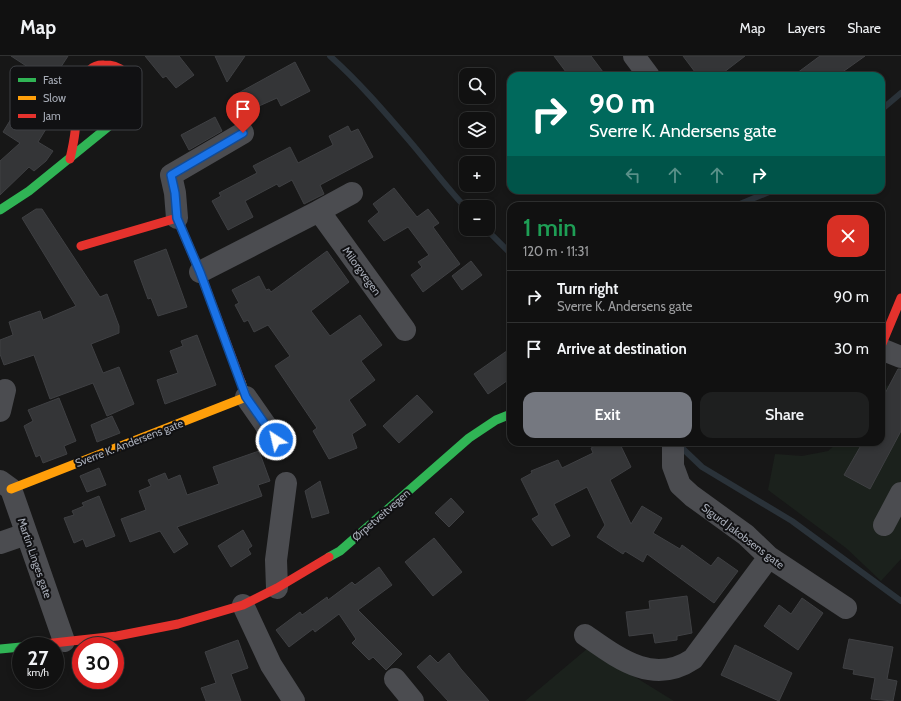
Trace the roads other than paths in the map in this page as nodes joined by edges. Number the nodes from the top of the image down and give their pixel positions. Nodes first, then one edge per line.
1 (634, 56) edge
2 (113, 61) edge
3 (96, 66) edge
4 (646, 72) edge
5 (75, 130) edge
6 (105, 130) edge
7 (243, 133) dead end
8 (70, 159) junction
9 (352, 193) dead end
10 (0, 210) edge
11 (319, 211) junction
12 (177, 218) junction
13 (81, 246) dead end
14 (200, 272) junction
15 (901, 298) edge
16 (405, 330) dead end
17 (885, 336) edge
18 (885, 351) edge
19 (901, 357) edge
20 (5, 390) dead end
21 (246, 397) junction
22 (0, 411) edge
23 (507, 416) edge
24 (276, 440) dead end
25 (674, 446) edge
26 (286, 483) dead end
27 (6, 485) edge
28 (901, 493) edge
29 (884, 525) dead end
30 (26, 534) junction
31 (0, 543) edge
32 (769, 557) junction
33 (278, 588) junction
34 (242, 605) junction
35 (846, 608) dead end
36 (585, 635) dead end
37 (63, 637) edge
38 (64, 641) edge
39 (12, 648) edge
40 (0, 650) edge
41 (395, 679) dead end
42 (294, 701) edge
43 (412, 701) edge

1 - 4 street
2 - 3 street
5 - 8 street
6 - 8 street
7 - 12 street
8 - 10 street
9 - 11 street
11 - 14 street
11 - 16 street, Milorgvegen
12 - 13 street
12 - 14 street
14 - 21 street
15 - 17 street
18 - 19 street
20 - 22 street
21 - 24 street
21 - 27 street, Sverre K. Andersens gate
23 - 33 street, Ørpetveitvegen
25 - 32 street, Sigurd Jakobsens gate
26 - 33 street
27 - 30 street, Martin Linges gate
28 - 29 street
30 - 31 street
30 - 37 street, Martin Linges gate
32 - 35 street, Sigurd Jakobsens gate
32 - 36 street
33 - 34 street, Ørpetveitvegen
34 - 38 street, Ørpetveitvegen
34 - 42 street
39 - 40 street
41 - 43 street

